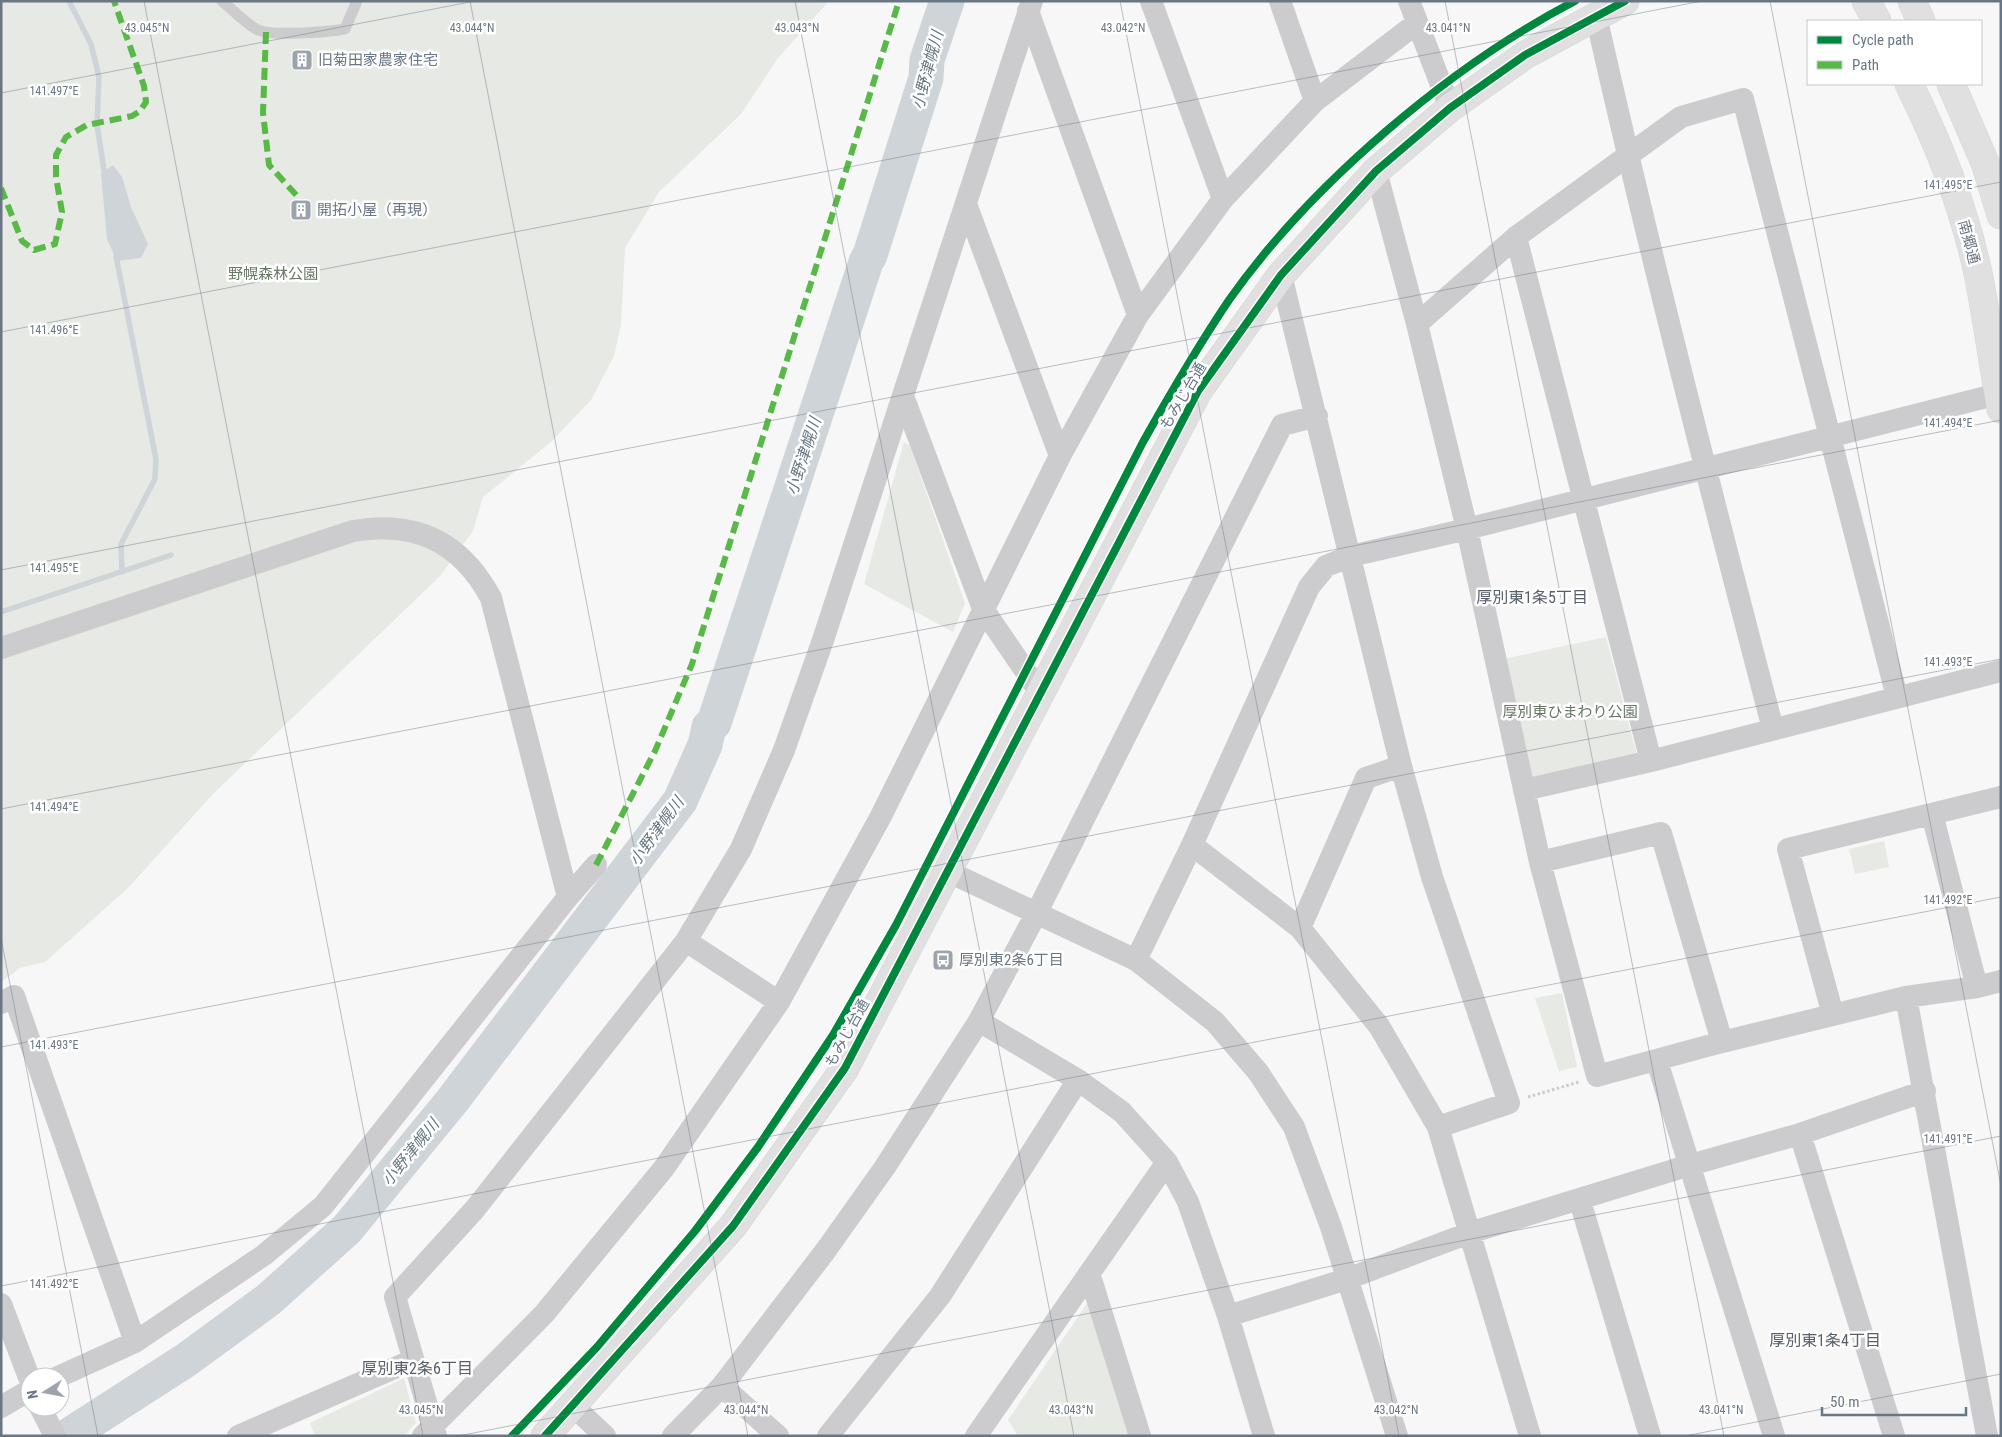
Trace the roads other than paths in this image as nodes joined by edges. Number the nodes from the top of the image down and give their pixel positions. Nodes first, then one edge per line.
1 (222, 1) edge
2 (358, 1) edge
3 (1151, 1) edge
4 (1280, 1) edge
5 (1409, 1) edge
6 (1625, 1) edge
7 (1866, 1) edge
8 (1912, 1) edge
9 (1030, 6) edge
10 (1596, 16) junction
11 (1876, 20) edge
12 (1922, 20) edge
13 (1416, 23) junction
14 (1909, 85) edge
15 (1951, 85) edge
16 (1315, 101) junction
17 (1450, 108) junction
18 (1628, 158) junction
19 (1376, 171) junction
20 (1223, 199) junction
21 (966, 204) junction
22 (2001, 216) edge
23 (1516, 237) junction
24 (1281, 275) junction
25 (1138, 315) junction
26 (1417, 324) junction
27 (903, 396) junction
28 (2000, 401) edge
29 (1317, 416) junction
30 (1830, 437) junction
31 (1060, 456) junction
32 (1704, 468) junction
33 (1585, 498) junction
34 (1467, 528) junction
35 (1351, 556) junction
36 (983, 609) junction
37 (1, 648) edge
38 (2001, 671) edge
39 (1041, 694) junction
40 (1897, 697) junction
41 (1773, 729) junction
42 (1651, 761) junction
43 (1401, 766) junction
44 (1524, 790) junction
45 (2001, 797) edge
46 (1932, 814) junction
47 (1192, 845) junction
48 (1540, 862) junction
49 (596, 866) dead end
50 (949, 872) junction
51 (568, 897) junction
52 (1037, 912) junction
53 (1300, 928) junction
54 (686, 941) junction
55 (1136, 960) junction
56 (2001, 981) edge
57 (1977, 987) junction
58 (1906, 997) junction
59 (779, 1002) junction
60 (1, 1004) edge
61 (1833, 1015) junction
62 (979, 1020) junction
63 (1722, 1042) junction
64 (1657, 1061) junction
65 (1078, 1080) junction
66 (1925, 1091) junction
67 (1438, 1128) junction
68 (1800, 1134) junction
69 (1167, 1162) junction
70 (1690, 1165) junction
71 (1580, 1201) junction
72 (1469, 1233) junction
73 (1090, 1276) junction
74 (1347, 1279) junction
75 (1, 1304) edge
76 (1228, 1316) junction
77 (135, 1342) junction
78 (413, 1360) junction
79 (25, 1367) edge
80 (70, 1372) edge
81 (722, 1386) junction
82 (20, 1396) edge
83 (572, 1405) junction
84 (1, 1407) edge
85 (45, 1417) edge
86 (431, 1432) edge
87 (55, 1436) edge
88 (238, 1436) edge
89 (545, 1436) edge
90 (605, 1436) edge
91 (673, 1436) edge
92 (778, 1436) edge
93 (828, 1436) edge
94 (976, 1436) edge
95 (1140, 1436) edge
96 (1264, 1436) edge
97 (1397, 1436) edge
98 (1530, 1436) edge
99 (1650, 1436) edge
100 (1774, 1436) edge
101 (1894, 1436) edge
102 (1987, 1436) edge

1 - 2 lane
3 - 20 street
4 - 16 street
5 - 13 street
6 - 10 street, もみじ台通
7 - 11 street
8 - 12 street
9 - 21 street
9 - 25 street
10 - 17 street, もみじ台通
10 - 18 street
13 - 16 street
13 - 17 street
14 - 28 street, 南郷通
15 - 22 street
16 - 20 street
17 - 19 street, もみじ台通
18 - 23 street
18 - 30 street
18 - 32 street
19 - 24 street, もみじ台通
19 - 26 street
20 - 25 street
21 - 27 street
21 - 31 street
23 - 26 street
23 - 33 street
24 - 29 street
24 - 39 street, もみじ台通
25 - 31 street
26 - 34 street
27 - 36 street
27 - 54 street
28 - 30 street
29 - 35 street
29 - 52 street
30 - 32 street
30 - 40 street
31 - 36 street
32 - 33 street
32 - 41 street
33 - 34 street
33 - 42 street
34 - 35 street
34 - 44 street
35 - 43 street
35 - 47 street
36 - 39 street
36 - 59 street
37 - 51 street
38 - 40 street
39 - 50 street, もみじ台通
40 - 41 street
41 - 42 street
42 - 44 street
43 - 53 street
43 - 67 street
44 - 48 street
45 - 46 street
46 - 57 street
46 - 61 street
47 - 53 street
47 - 55 street
48 - 63 street
48 - 64 street
49 - 51 street
50 - 52 street
50 - 83 street, もみじ台通
51 - 77 street
52 - 55 street
52 - 62 street
53 - 67 street
54 - 59 street
54 - 78 street
55 - 74 street
56 - 57 street
57 - 58 street
58 - 61 street
58 - 66 street
59 - 86 street
60 - 77 street
61 - 63 street
62 - 65 street
62 - 81 street
63 - 64 street
64 - 70 street
65 - 69 street
65 - 93 street
66 - 68 street
66 - 102 street
67 - 72 street
68 - 70 street
68 - 101 street
69 - 73 street
69 - 76 street
70 - 71 street
70 - 100 street
71 - 72 street
71 - 99 street
72 - 74 street
72 - 98 street
73 - 94 street
73 - 95 street
74 - 76 street
74 - 97 street
75 - 79 street
76 - 96 street
77 - 80 street
78 - 86 street
78 - 88 street
81 - 91 street
81 - 92 street
82 - 84 street
83 - 89 street, もみじ台通
83 - 90 street
85 - 87 street

